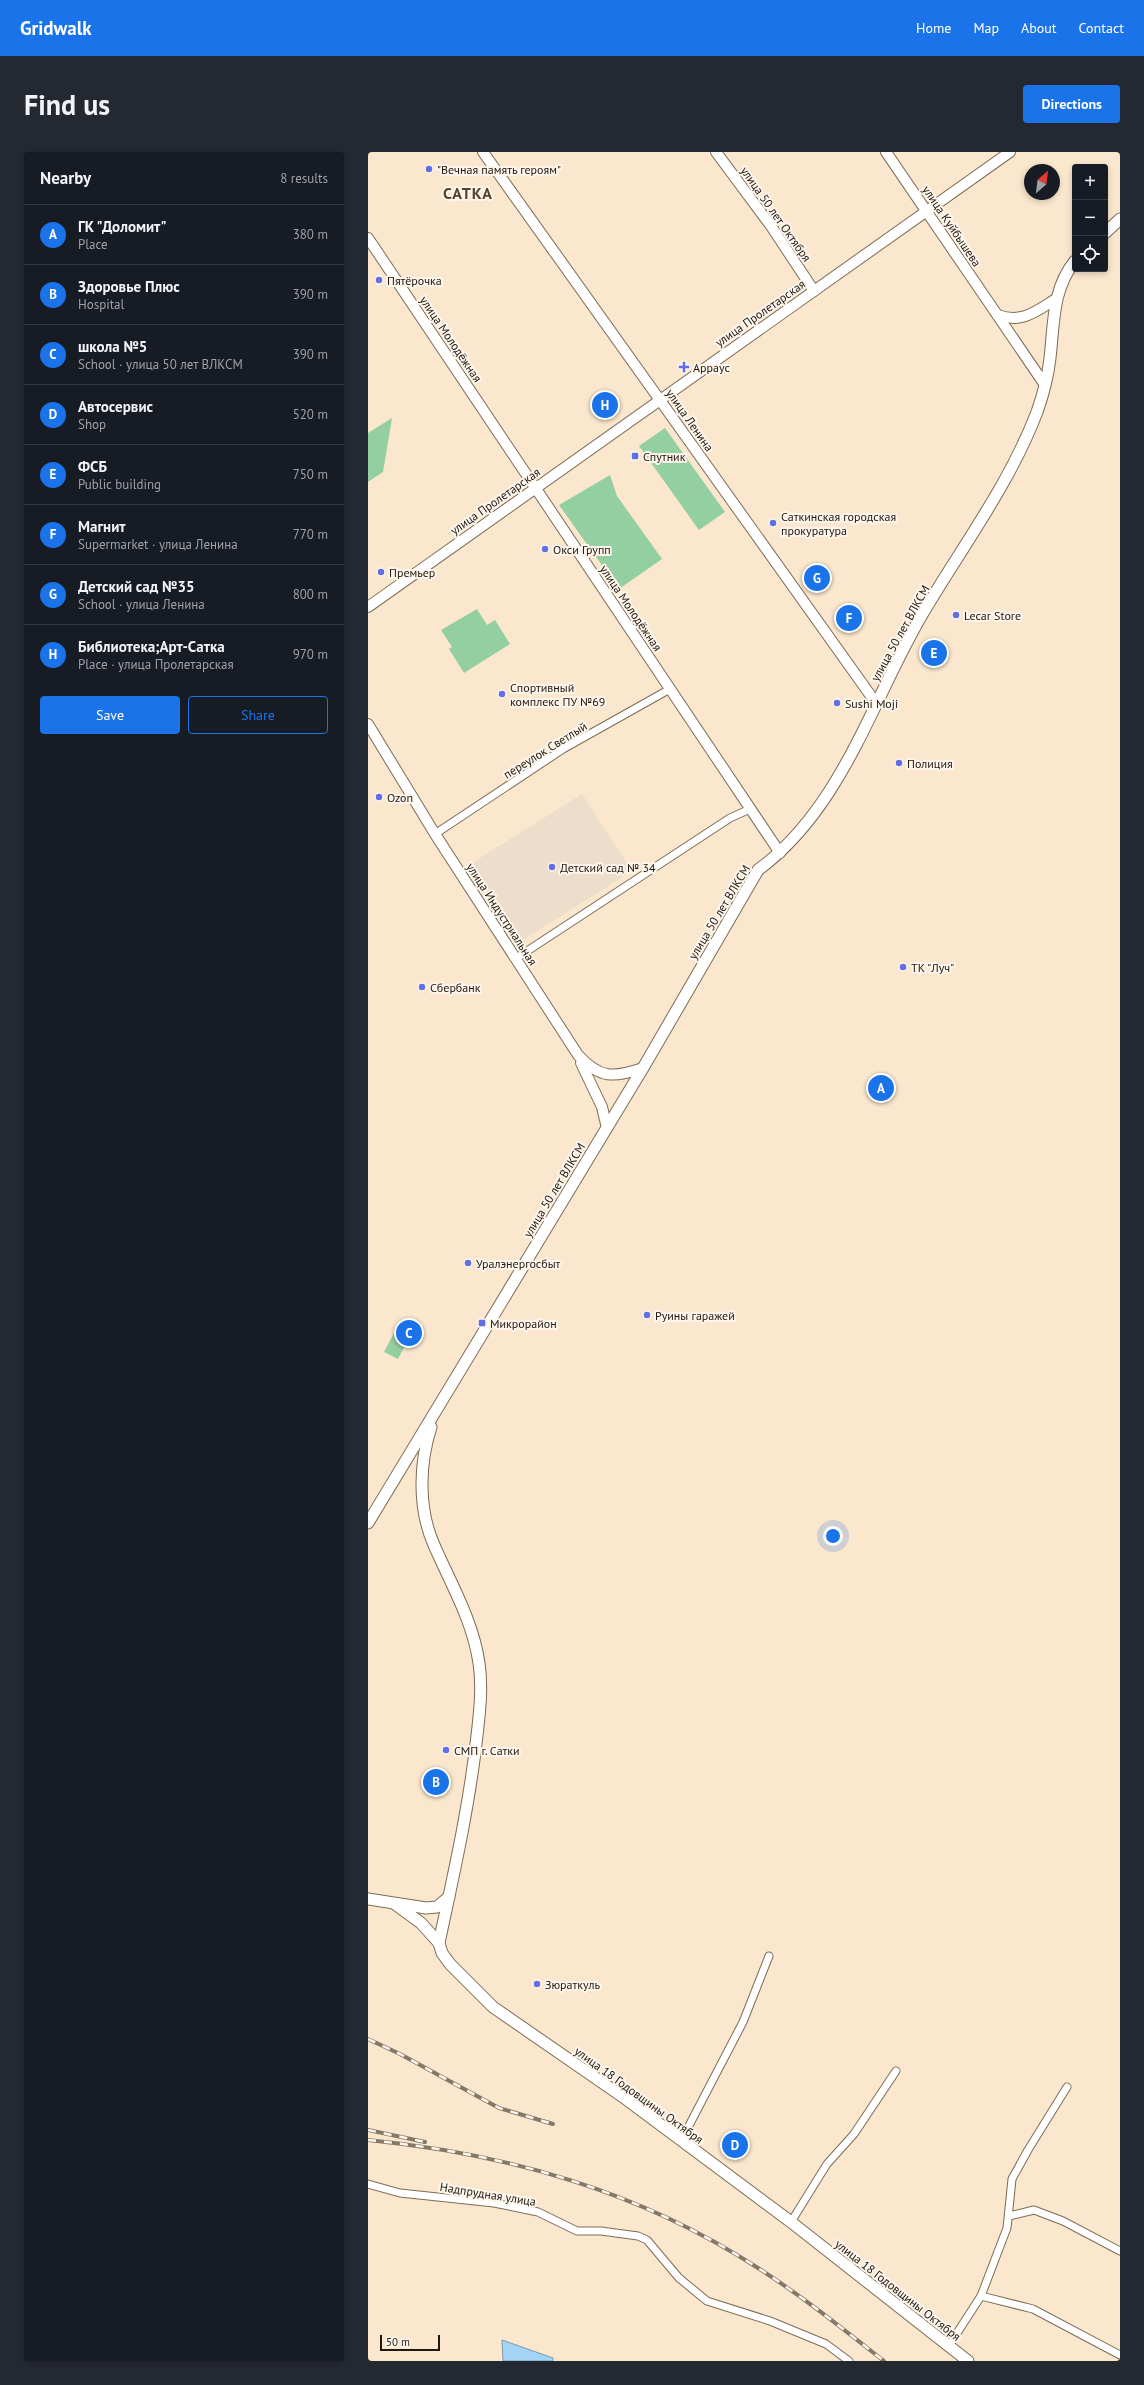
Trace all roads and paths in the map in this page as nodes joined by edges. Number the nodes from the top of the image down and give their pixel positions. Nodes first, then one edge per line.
1 (482, 152) edge
2 (716, 152) edge
3 (886, 152) edge
4 (1010, 152) edge
5 (926, 211) junction
6 (1120, 219) edge
7 (1108, 230) edge
8 (368, 238) edge
9 (1072, 265) edge
10 (814, 291) junction
11 (1056, 299) junction
12 (998, 316) junction
13 (1045, 385) junction
14 (660, 400) junction
15 (535, 488) junction
16 (368, 607) edge
17 (670, 689) junction
18 (876, 703) junction
19 (368, 724) edge
20 (750, 809) junction
21 (435, 834) junction
22 (780, 853) junction
23 (515, 959) junction
24 (578, 1055) junction
25 (643, 1068) junction
26 (607, 1128) junction
27 (435, 1415) junction
28 (368, 1523) edge
29 (449, 1897) junction
30 (368, 1899) edge
31 (395, 1904) junction
32 (439, 1943) junction
33 (769, 1956) dead end
34 (896, 2071) dead end
35 (1067, 2087) dead end
36 (682, 2141) junction
37 (368, 2184) edge
38 (1009, 2216) junction
39 (791, 2222) junction
40 (1120, 2251) edge
41 (981, 2296) junction
42 (948, 2347) junction
43 (1120, 2355) edge
44 (848, 2361) edge
45 (968, 2361) edge

1 - 14 main road, улица Ленина
2 - 10 main road, улица 50 лет Октября
3 - 5 main road, улица Куйбышева
4 - 5 main road, улица Пролетарская
5 - 10 main road, улица Пролетарская
5 - 12 main road, улица Куйбышева
6 - 7 main road
8 - 15 main road, улица Молодёжная
9 - 11 main road, улица 50 лет ВЛКСМ
10 - 14 main road, улица Пролетарская
11 - 12 main road
11 - 13 main road, улица 50 лет ВЛКСМ
12 - 13 main road, улица Куйбышева
13 - 18 main road, улица 50 лет ВЛКСМ
14 - 15 main road, улица Пролетарская
14 - 18 main road, улица Ленина
15 - 16 main road, улица Пролетарская
15 - 17 main road, улица Молодёжная
17 - 20 main road, улица Молодёжная
17 - 21 street, переулок Светлый
18 - 22 main road, улица 50 лет ВЛКСМ
19 - 21 main road, улица Индустриальная
20 - 22 main road, улица Молодёжная
20 - 23 street
21 - 23 main road, улица Индустриальная
22 - 25 main road, улица 50 лет ВЛКСМ
23 - 24 main road, улица Индустриальная
24 - 25 main road, улица Индустриальная
24 - 26 main road
25 - 26 main road, улица 50 лет ВЛКСМ
26 - 27 main road, улица 50 лет ВЛКСМ
27 - 28 main road, улица 50 лет ВЛКСМ
27 - 29 main road
29 - 31 main road
29 - 32 main road
30 - 31 main road
31 - 32 main road, улица 18 Годовщины Октября
32 - 36 main road, улица 18 Годовщины Октября
33 - 36 street
34 - 39 street
35 - 38 street
36 - 39 main road, улица 18 Годовщины Октября
37 - 44 street, Надпрудная улица
38 - 40 street
38 - 41 street
39 - 42 main road, улица 18 Годовщины Октября
41 - 42 street
41 - 43 street
42 - 45 main road, улица 18 Годовщины Октября

